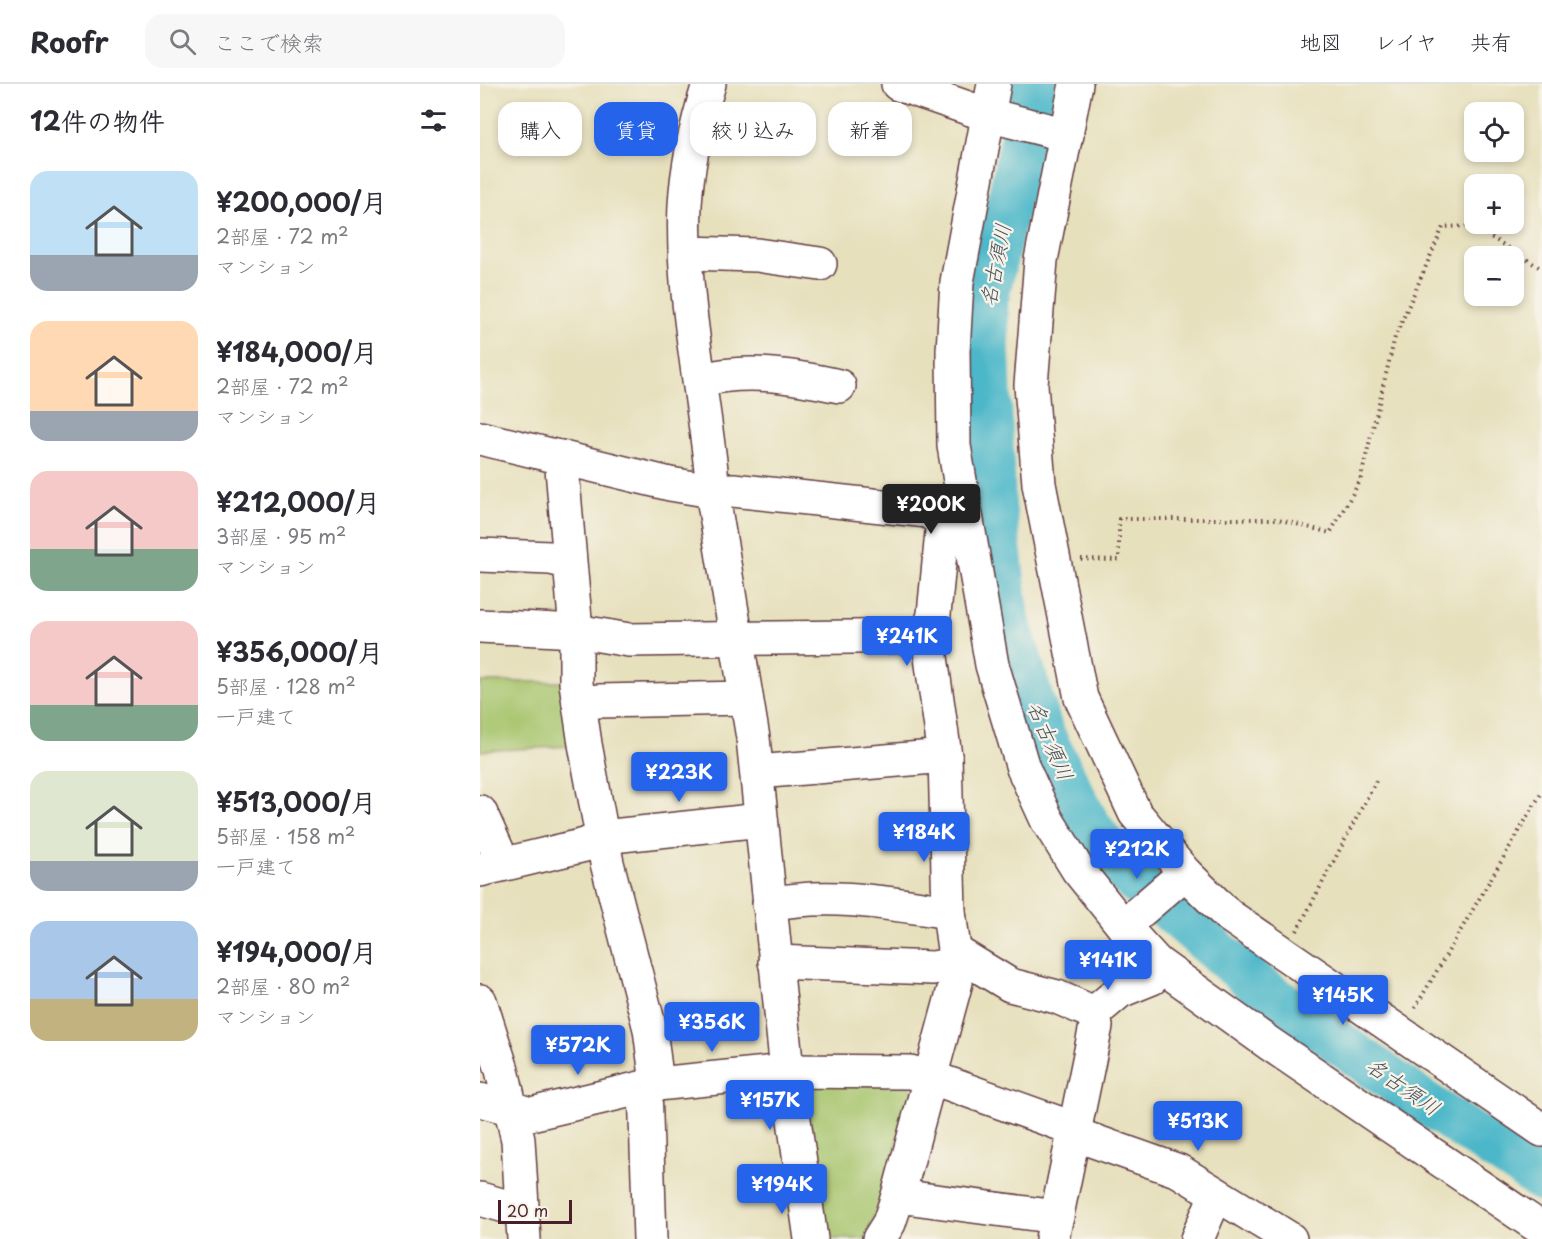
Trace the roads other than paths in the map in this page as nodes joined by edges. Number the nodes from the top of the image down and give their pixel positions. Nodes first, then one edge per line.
1 (709, 84) edge
2 (898, 84) edge
3 (1076, 84) edge
4 (991, 100) edge
5 (1067, 135) junction
6 (686, 253) junction
7 (820, 264) dead end
8 (701, 380) junction
9 (839, 386) dead end
10 (480, 438) edge
11 (561, 457) junction
12 (712, 491) junction
13 (966, 523) junction
14 (480, 555) edge
15 (568, 562) junction
16 (938, 577) junction
17 (480, 626) edge
18 (576, 631) junction
19 (928, 636) junction
20 (736, 638) junction
21 (746, 698) junction
22 (579, 704) junction
23 (945, 756) junction
24 (757, 771) junction
25 (480, 812) edge
26 (761, 820) junction
27 (603, 837) junction
28 (492, 867) edge
29 (1185, 873) junction
30 (769, 904) junction
31 (949, 912) junction
32 (1123, 926) junction
33 (955, 958) junction
34 (775, 962) junction
35 (1157, 963) junction
36 (480, 1001) edge
37 (1094, 1013) junction
38 (787, 1071) junction
39 (930, 1077) junction
40 (651, 1085) junction
41 (495, 1104) edge
42 (1542, 1130) edge
43 (1075, 1132) junction
44 (1216, 1194) junction
45 (898, 1196) junction
46 (480, 1199) edge
47 (523, 1225) edge
48 (1055, 1228) edge
49 (1542, 1230) edge
50 (650, 1239) edge
51 (811, 1239) edge
52 (879, 1239) edge
53 (1197, 1239) edge
54 (1290, 1239) edge

1 - 6 street
2 - 4 street
3 - 5 street
4 - 5 street
4 - 13 street
5 - 29 street
6 - 7 street
6 - 8 street
8 - 9 street
8 - 12 street
10 - 11 street
11 - 12 street
11 - 15 street
12 - 16 street
12 - 20 street
13 - 16 street
13 - 32 street
14 - 15 street
15 - 18 street
16 - 19 street
17 - 18 street
18 - 20 street
18 - 22 street
19 - 20 street
19 - 23 street
20 - 21 street
21 - 22 street
21 - 24 street
22 - 27 street
23 - 24 street
23 - 31 street
24 - 26 street
25 - 28 street
26 - 27 street
26 - 30 street
27 - 28 street
27 - 40 street
29 - 32 street
29 - 42 street
30 - 31 street
30 - 34 street
31 - 33 street
32 - 35 street
33 - 34 street
33 - 37 street
33 - 39 street
34 - 38 street
35 - 37 street
35 - 49 street
36 - 41 street
37 - 43 street
38 - 39 street
38 - 40 street
38 - 51 street
39 - 43 street
39 - 45 street
40 - 41 street
40 - 50 street
41 - 47 street
43 - 44 street
43 - 48 street
44 - 53 street
44 - 54 street
45 - 48 street
45 - 52 street
46 - 47 street

